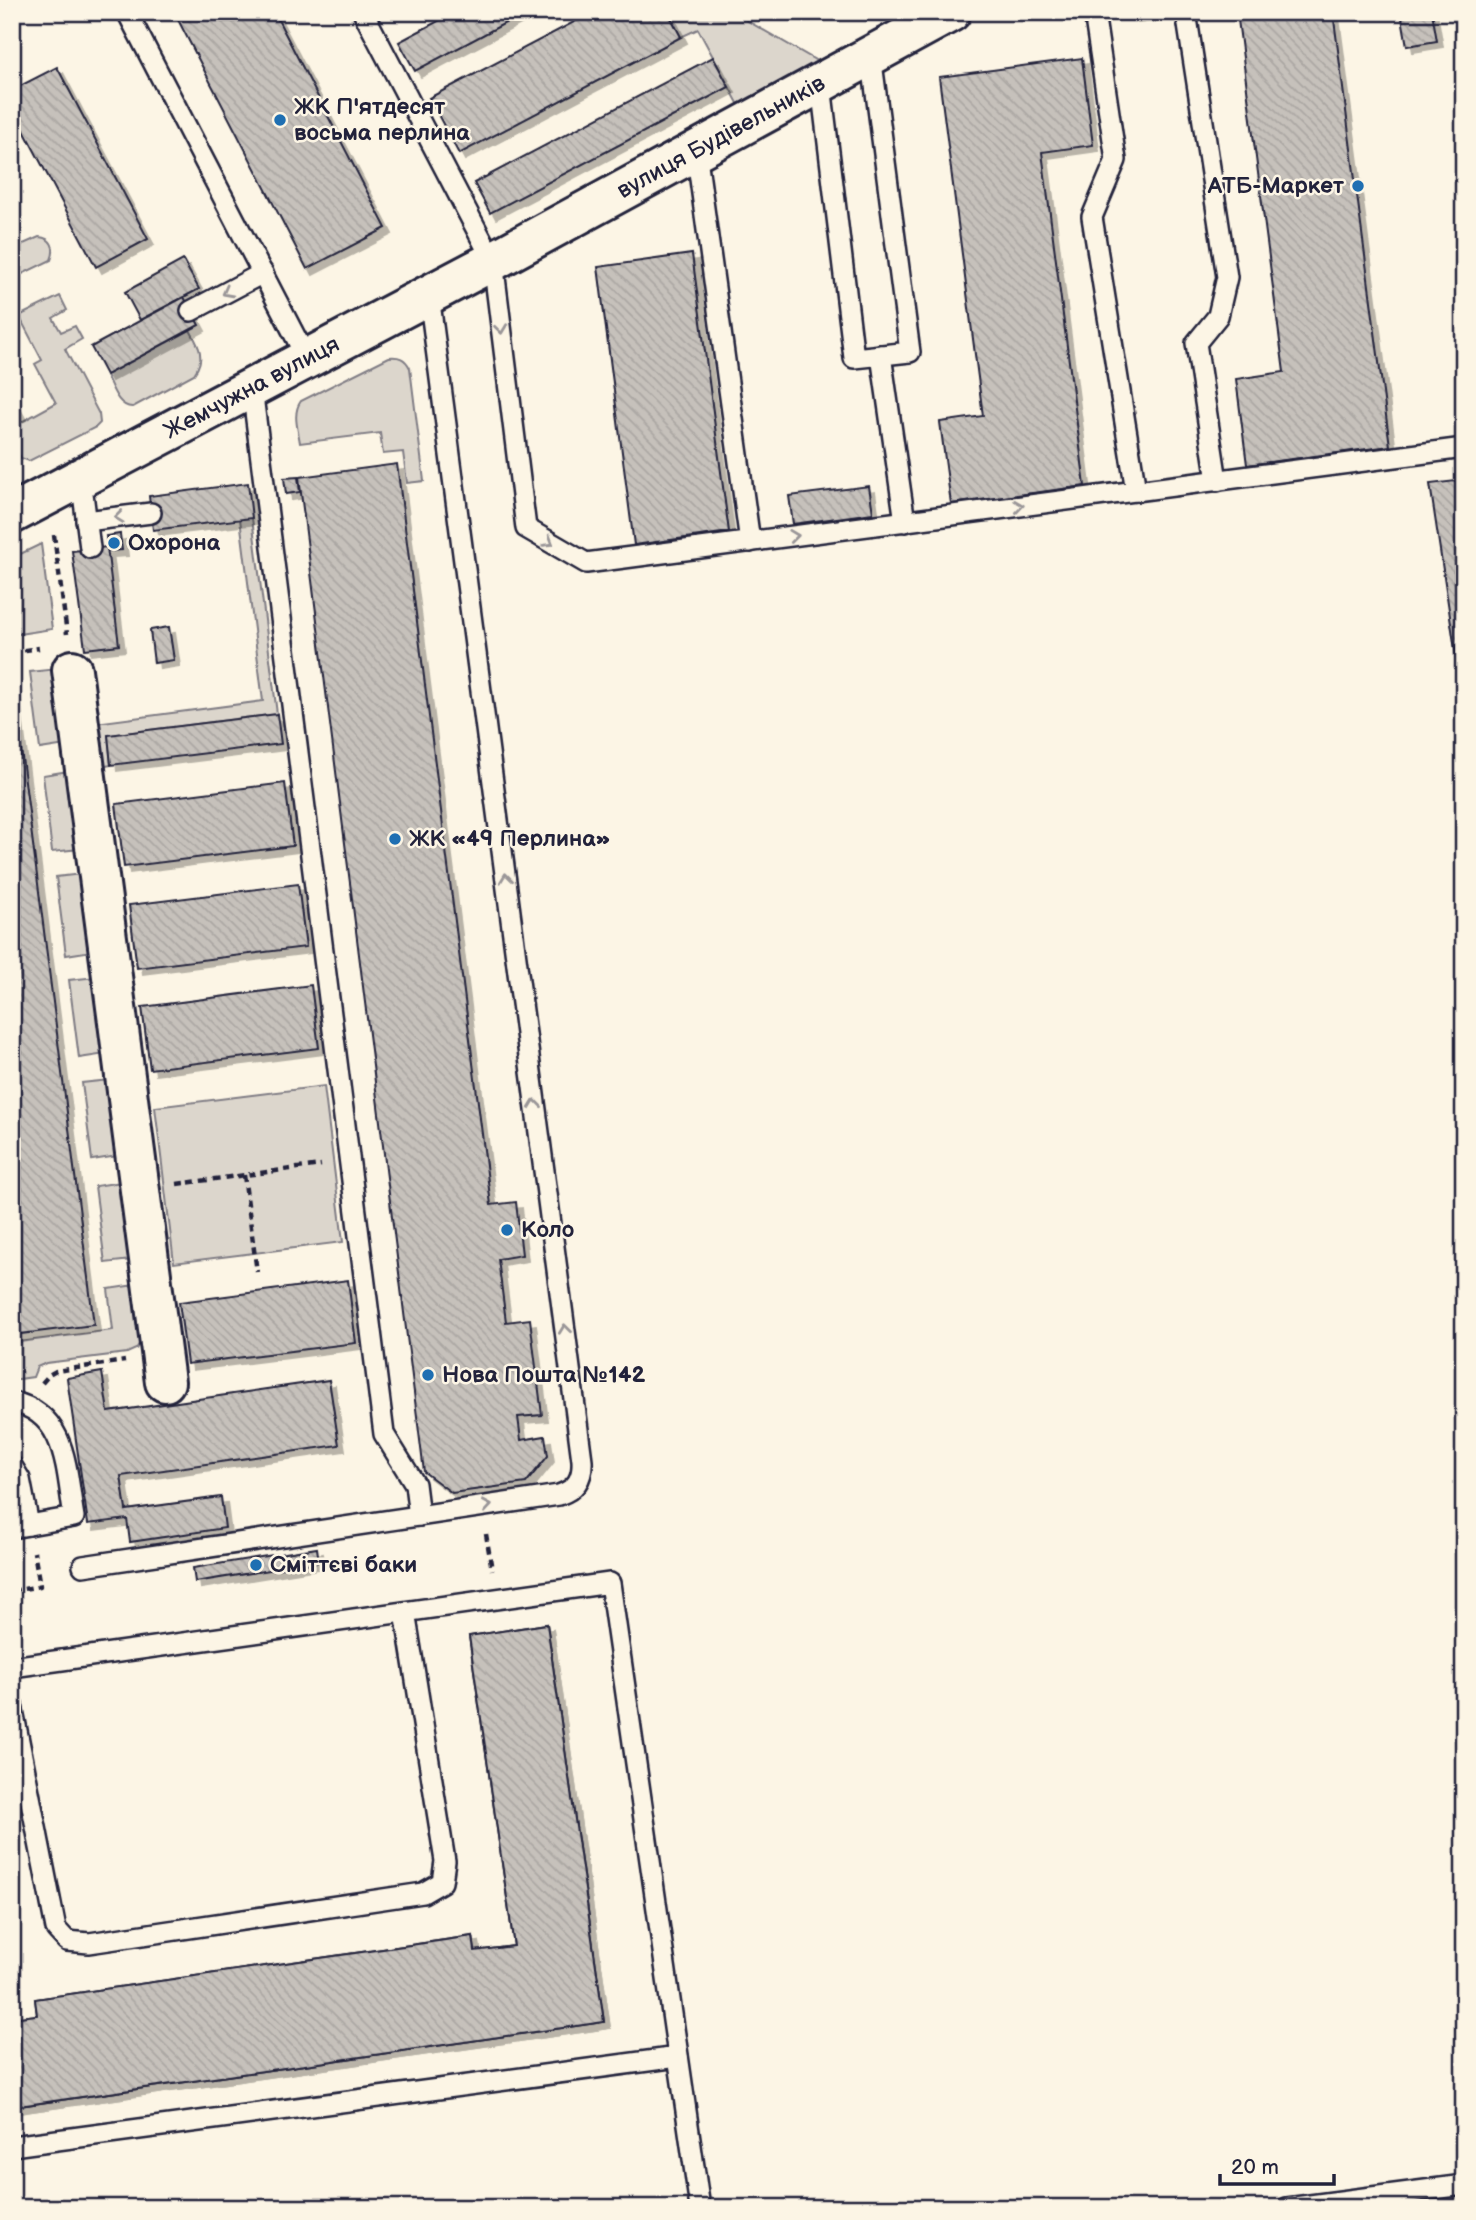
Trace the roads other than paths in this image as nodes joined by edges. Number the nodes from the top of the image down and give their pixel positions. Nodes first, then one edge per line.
1 (127, 12) edge
2 (363, 12) edge
3 (951, 12) edge
4 (1094, 12) edge
5 (1186, 12) edge
6 (872, 55) junction
7 (821, 85) junction
8 (696, 150) junction
9 (493, 261) junction
10 (263, 273) junction
11 (429, 295) junction
12 (191, 311) dead end
13 (881, 355) junction
14 (307, 359) junction
15 (252, 388) junction
16 (1464, 448) edge
17 (1217, 481) junction
18 (65, 486) junction
19 (1136, 491) junction
20 (151, 513) dead end
21 (12, 514) edge
22 (86, 521) junction
23 (905, 522) junction
24 (750, 542) junction
25 (90, 548) dead end
26 (72, 670) road end
27 (163, 1369) road end
28 (12, 1402) edge
29 (12, 1466) edge
30 (419, 1516) junction
31 (20, 1527) edge
32 (83, 1566) dead end
33 (405, 1612) junction
34 (12, 1667) edge
35 (12, 1706) edge
36 (678, 2057) junction
37 (12, 2146) edge
38 (1464, 2185) edge
39 (700, 2208) edge
40 (1287, 2208) edge

1 - 10 lane
2 - 9 lane
3 - 6 street, вулиця Будівельників
4 - 19 lane
5 - 17 lane
6 - 7 street, вулиця Будівельників
6 - 13 lane
7 - 8 street, вулиця Будівельників
7 - 13 lane
8 - 9 street, вулиця Будівельників
8 - 24 lane
9 - 11 street, Жемчужна вулиця
9 -> 24 lane
10 -> 12 lane
10 - 14 lane
11 - 14 street, Жемчужна вулиця
30 -> 11 lane
13 - 23 lane
14 - 15 street, Жемчужна вулиця
15 - 18 street, Жемчужна вулиця
15 - 30 lane
16 - 17 lane
17 - 19 lane
18 - 21 street, Жемчужна вулиця
18 - 22 lane
23 -> 19 lane
20 -> 22 lane
22 - 25 lane
24 -> 23 lane
26 - 27 street
28 - 31 lane
29 - 31 lane
30 - 32 lane
33 - 34 lane
33 - 35 lane
33 - 36 lane
36 - 37 lane
36 - 39 lane
38 - 40 lane

